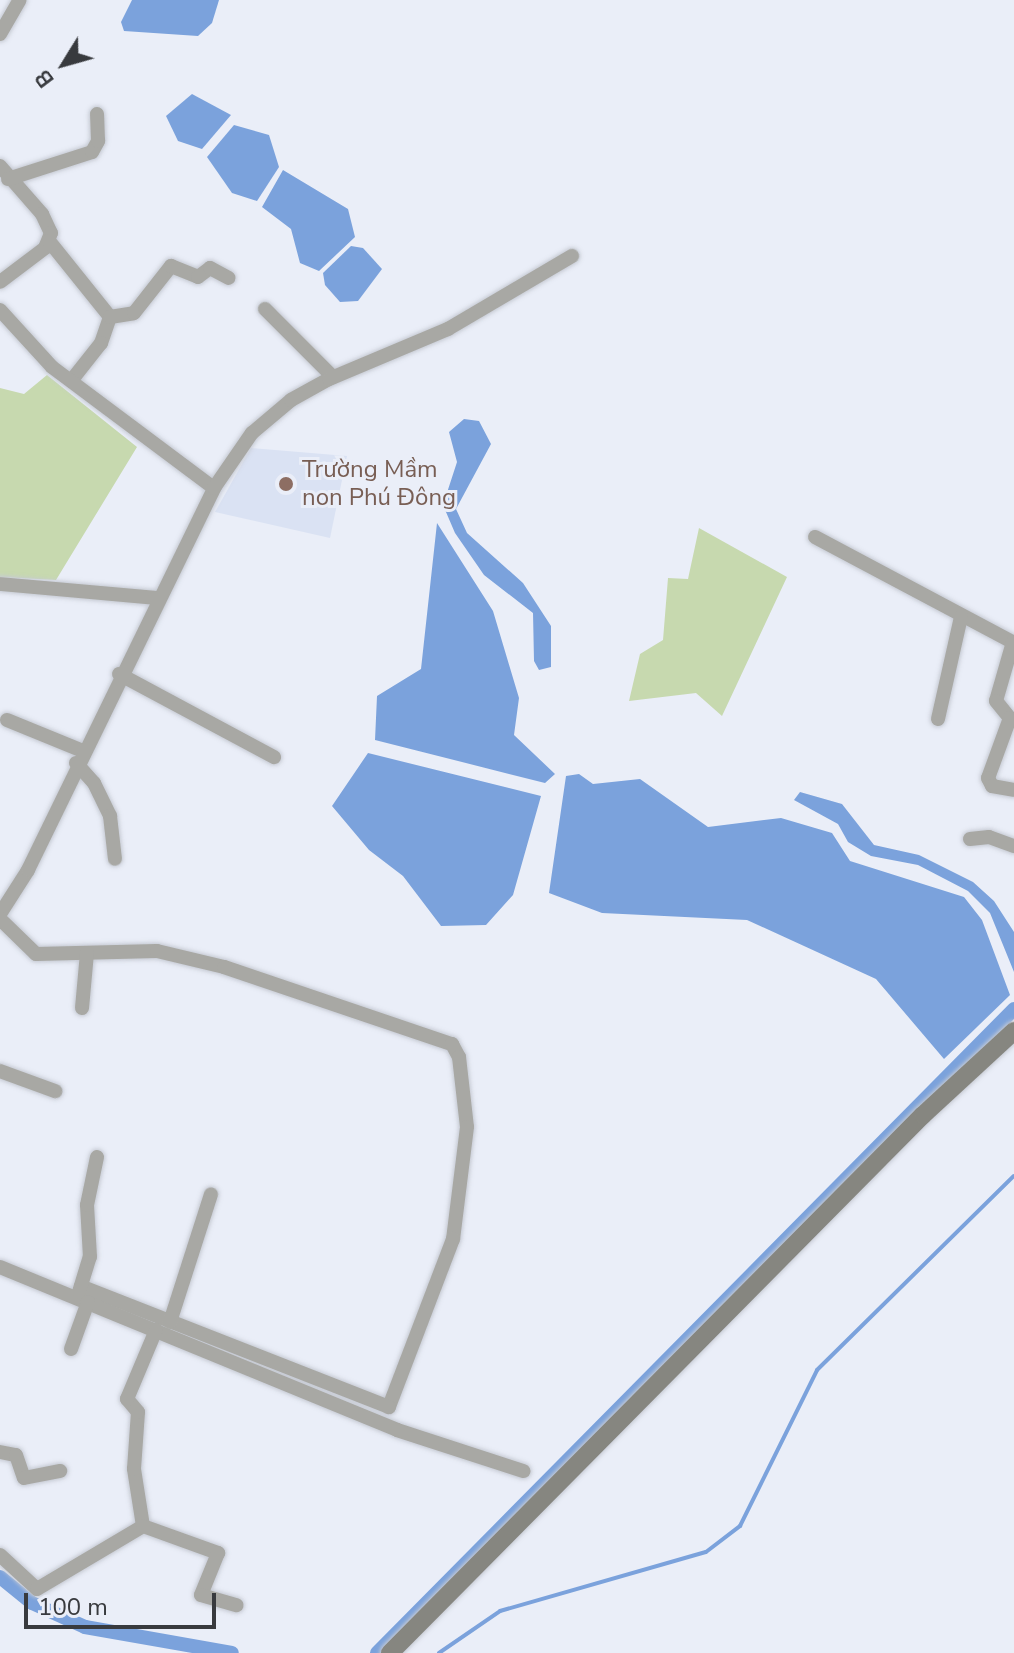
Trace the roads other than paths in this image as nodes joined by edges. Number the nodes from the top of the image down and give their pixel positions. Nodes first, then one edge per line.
1 (20, 0) edge
2 (0, 34) edge
3 (97, 114) dead end
4 (4, 172) edge
5 (49, 241) junction
6 (572, 256) dead end
7 (229, 278) dead end
8 (0, 282) edge
9 (265, 309) dead end
10 (0, 310) edge
11 (110, 317) junction
12 (333, 377) junction
13 (71, 381) junction
14 (214, 488) junction
15 (815, 537) dead end
16 (0, 585) edge
17 (158, 598) junction
18 (961, 617) junction
19 (1013, 643) edge
20 (119, 674) junction
21 (938, 719) dead end
22 (7, 720) dead end
23 (80, 757) junction
24 (274, 757) dead end
25 (1014, 790) edge
26 (970, 839) dead end
27 (1014, 846) edge
28 (115, 859) dead end
29 (0, 916) edge
30 (87, 953) junction
31 (82, 1008) dead end
32 (1014, 1031) edge
33 (0, 1071) edge
34 (55, 1091) dead end
35 (97, 1157) dead end
36 (211, 1194) dead end
37 (0, 1267) edge
38 (82, 1293) junction
39 (170, 1322) junction
40 (156, 1330) junction
41 (71, 1349) dead end
42 (0, 1452) edge
43 (60, 1471) dead end
44 (523, 1471) dead end
45 (143, 1526) junction
46 (0, 1555) edge
47 (237, 1605) dead end
48 (390, 1653) edge

1 - 2 street
3 - 4 street
4 - 5 street
5 - 8 street
5 - 11 street
6 - 12 street
7 - 11 street
9 - 12 street
10 - 13 street
11 - 13 street
12 - 14 street
13 - 14 street
14 - 17 street
15 - 18 street
16 - 17 street
17 - 20 street
18 - 19 street
18 - 21 street
19 - 25 street
20 - 23 street
20 - 24 street
22 - 23 street
23 - 28 street
23 - 29 street
26 - 27 street
29 - 30 street
30 - 31 street
30 - 39 street
32 - 48 main road
33 - 34 street
35 - 38 street
36 - 39 street
37 - 38 street
38 - 39 street
38 - 40 street
38 - 41 street
40 - 44 street
40 - 45 street
42 - 43 street
45 - 46 street
45 - 47 street

